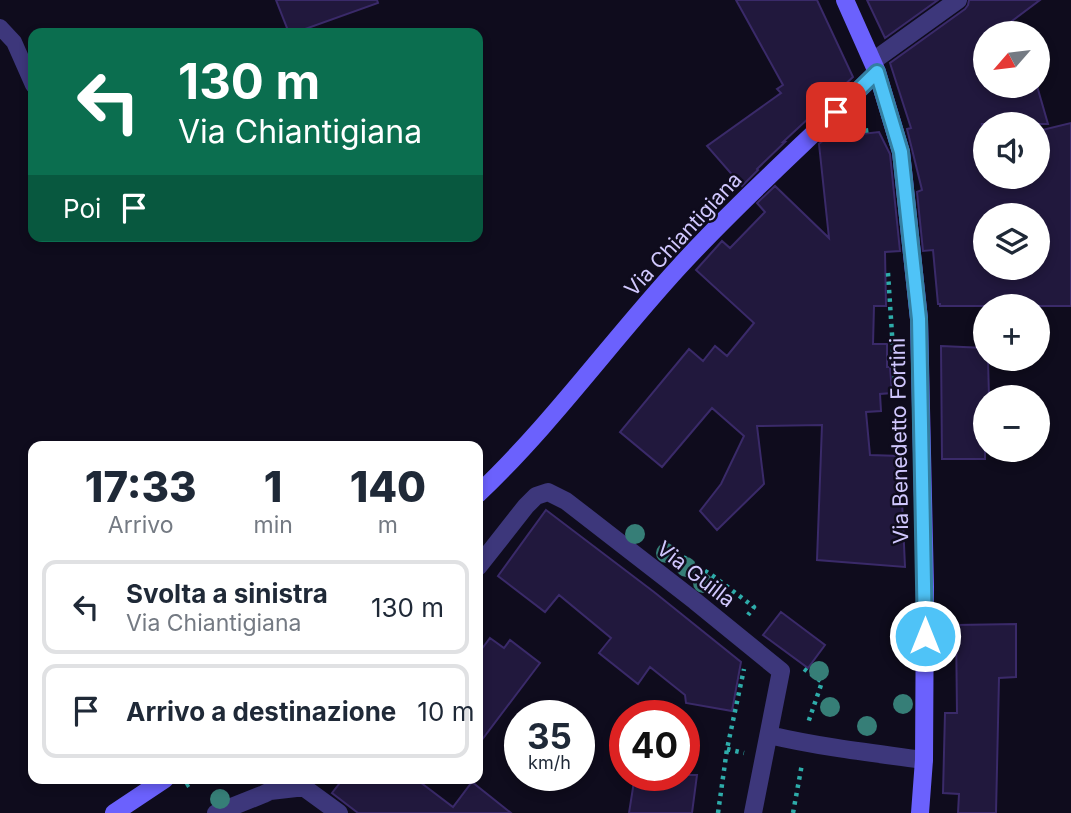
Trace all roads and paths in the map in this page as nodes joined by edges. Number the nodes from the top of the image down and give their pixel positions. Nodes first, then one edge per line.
1 (845, 0) edge
2 (958, 0) edge
3 (0, 27) edge
4 (875, 67) junction
5 (28, 74) edge
6 (483, 489) edge
7 (483, 561) edge
8 (746, 662) dead end
9 (769, 735) junction
10 (924, 760) junction
11 (802, 763) dead end
12 (158, 784) edge
13 (293, 784) edge
14 (306, 784) edge
15 (114, 813) edge
16 (216, 813) edge
17 (340, 813) edge
18 (718, 813) edge
19 (753, 813) edge
20 (793, 813) edge
21 (920, 813) edge

1 - 4 street
2 - 4 street
3 - 5 lane
4 - 6 street, Via Chiantigiana
4 - 10 street, Via Benedetto Fortini
7 - 9 street, Via Guilla
8 - 18 path
9 - 10 street
9 - 19 street, Via Guilla
10 - 21 street, Via Benedetto Fortini
11 - 20 path
12 - 15 street
13 - 16 street
14 - 17 street

